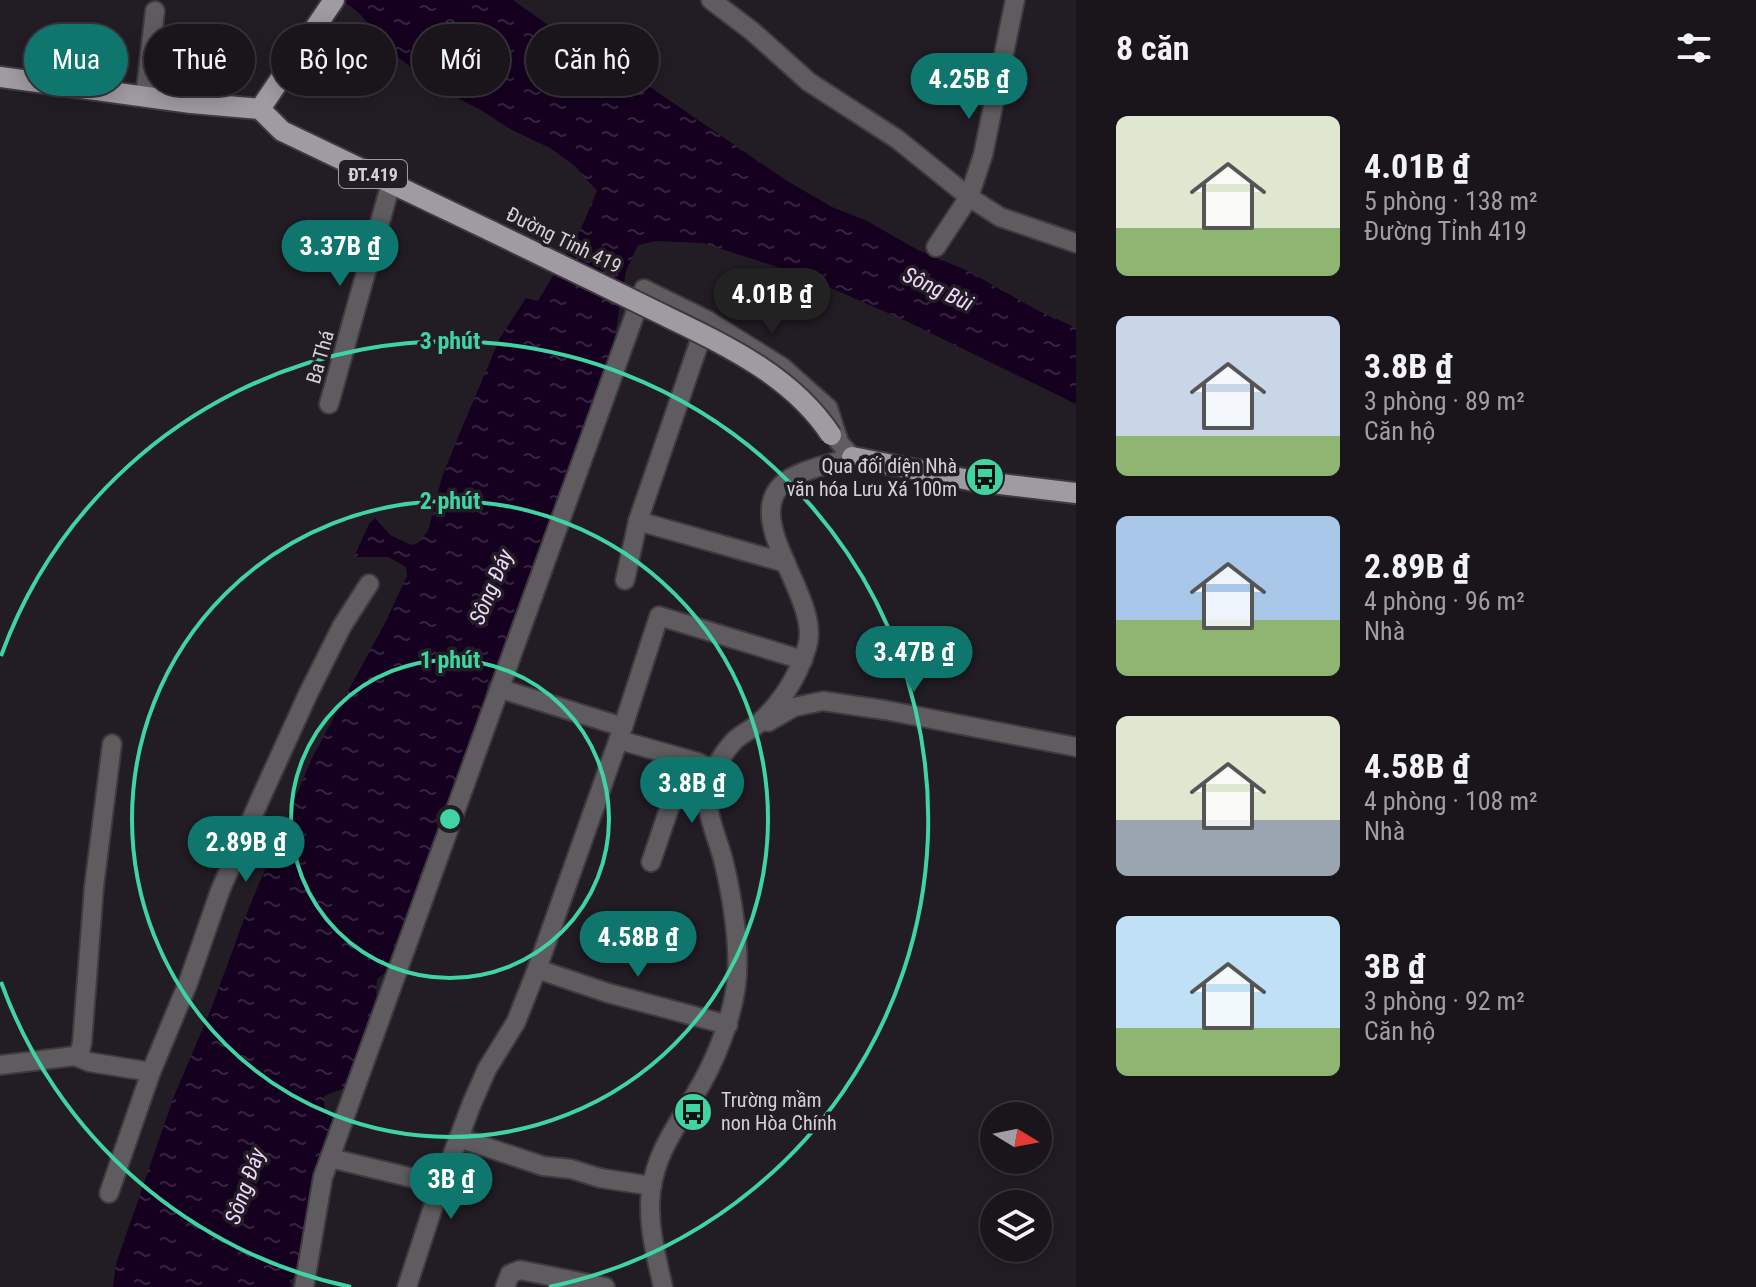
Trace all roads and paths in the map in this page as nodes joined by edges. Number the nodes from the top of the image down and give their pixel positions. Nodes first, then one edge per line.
1 (334, 0) edge
2 (712, 0) edge
3 (1015, 0) edge
4 (155, 11) dead end
5 (0, 77) edge
6 (145, 97) junction
7 (260, 109) junction
8 (391, 183) junction
9 (969, 197) junction
10 (1076, 243) edge
11 (936, 247) dead end
12 (707, 320) junction
13 (329, 404) dead end
14 (841, 445) junction
15 (1076, 493) edge
16 (638, 521) junction
17 (786, 563) junction
18 (625, 580) dead end
19 (369, 584) dead end
20 (803, 660) junction
21 (501, 689) junction
22 (757, 725) junction
23 (621, 733) junction
24 (112, 744) dead end
25 (1076, 747) edge
26 (686, 759) junction
27 (715, 770) junction
28 (651, 862) dead end
29 (537, 969) junction
30 (728, 1025) junction
31 (68, 1057) junction
32 (0, 1065) edge
33 (151, 1072) junction
34 (459, 1138) junction
35 (330, 1158) junction
36 (442, 1185) junction
37 (652, 1186) junction
38 (109, 1193) dead end
39 (583, 1286) edge
40 (304, 1287) edge
41 (407, 1287) edge
42 (505, 1287) edge
43 (605, 1287) edge
44 (663, 1287) edge

1 - 7 main road
2 - 9 street
3 - 9 street
4 - 6 street
5 - 6 main road
6 - 7 main road
7 - 8 main road, Đường Tỉnh 419 / ĐT.419
8 - 13 street, Ba Thá
8 - 14 main road, Đường Tỉnh 419 / ĐT.419, bridge
9 - 10 street
9 - 11 street
12 - 14 street
12 - 16 street
12 - 21 street
14 - 15 main road
14 - 17 street
16 - 17 street
16 - 18 street
17 - 20 street
19 - 33 street
20 - 22 street
20 - 23 street
21 - 23 street
21 - 35 street
22 - 25 street
22 - 27 street
23 - 26 street
23 - 29 street
24 - 31 street
26 - 27 street
26 - 28 street
27 - 30 street
29 - 30 street
29 - 34 street
30 - 37 street
31 - 32 street
31 - 33 street
33 - 38 street
34 - 36 street
34 - 37 street
35 - 36 street
35 - 40 street
36 - 41 street
37 - 44 street
39 - 42 street
39 - 43 street

